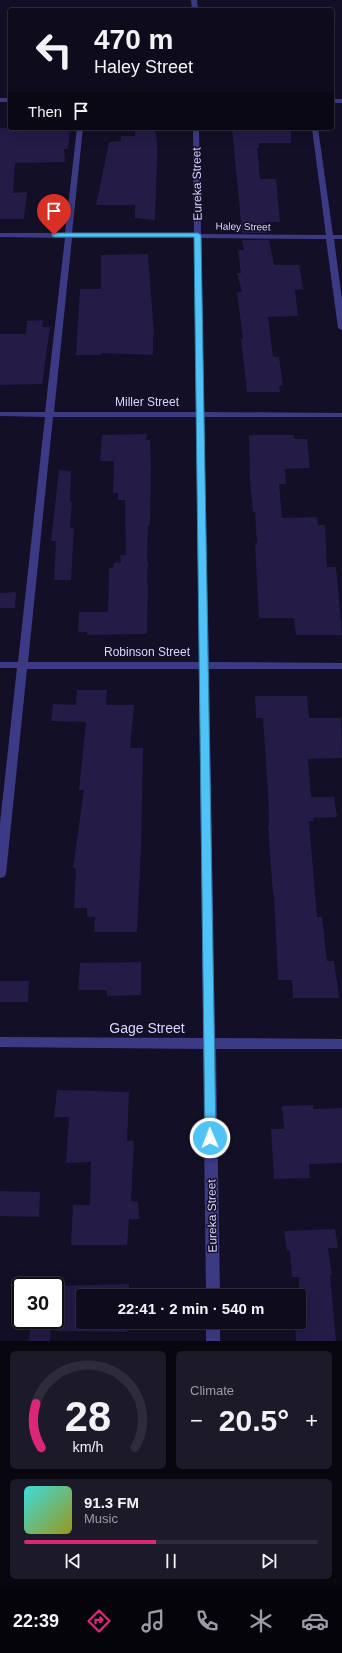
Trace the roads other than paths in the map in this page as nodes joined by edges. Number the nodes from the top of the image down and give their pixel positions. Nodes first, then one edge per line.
1 (80, 130) edge
2 (196, 130) edge
3 (315, 130) edge
4 (0, 234) edge
5 (68, 235) junction
6 (198, 235) junction
7 (330, 237) junction
8 (342, 237) edge
9 (342, 328) edge
10 (0, 414) edge
11 (50, 414) junction
12 (200, 414) junction
13 (342, 415) edge
14 (0, 665) edge
15 (23, 665) junction
16 (204, 666) junction
17 (342, 666) edge
18 (0, 874) edge
19 (0, 1042) edge
20 (209, 1043) junction
21 (342, 1044) edge
22 (213, 1289) edge
23 (213, 1329) edge
24 (213, 1341) edge

1 - 5 street
2 - 6 street, Eureka Street
3 - 7 street
4 - 5 street, Haley Street
5 - 6 street, Haley Street
5 - 11 street
6 - 7 street, Haley Street
6 - 12 street, Eureka Street
7 - 8 street, Haley Street
7 - 9 street
10 - 11 street, Miller Street
11 - 12 street, Miller Street
11 - 15 street
12 - 13 street, Miller Street
12 - 16 street, Eureka Street
14 - 15 street, Robinson Street
15 - 16 street, Robinson Street
15 - 18 street
16 - 17 street, Robinson Street
16 - 20 street, Eureka Street
19 - 20 street, Gage Street
20 - 21 street, Gage Street
20 - 22 street, Eureka Street
23 - 24 street

